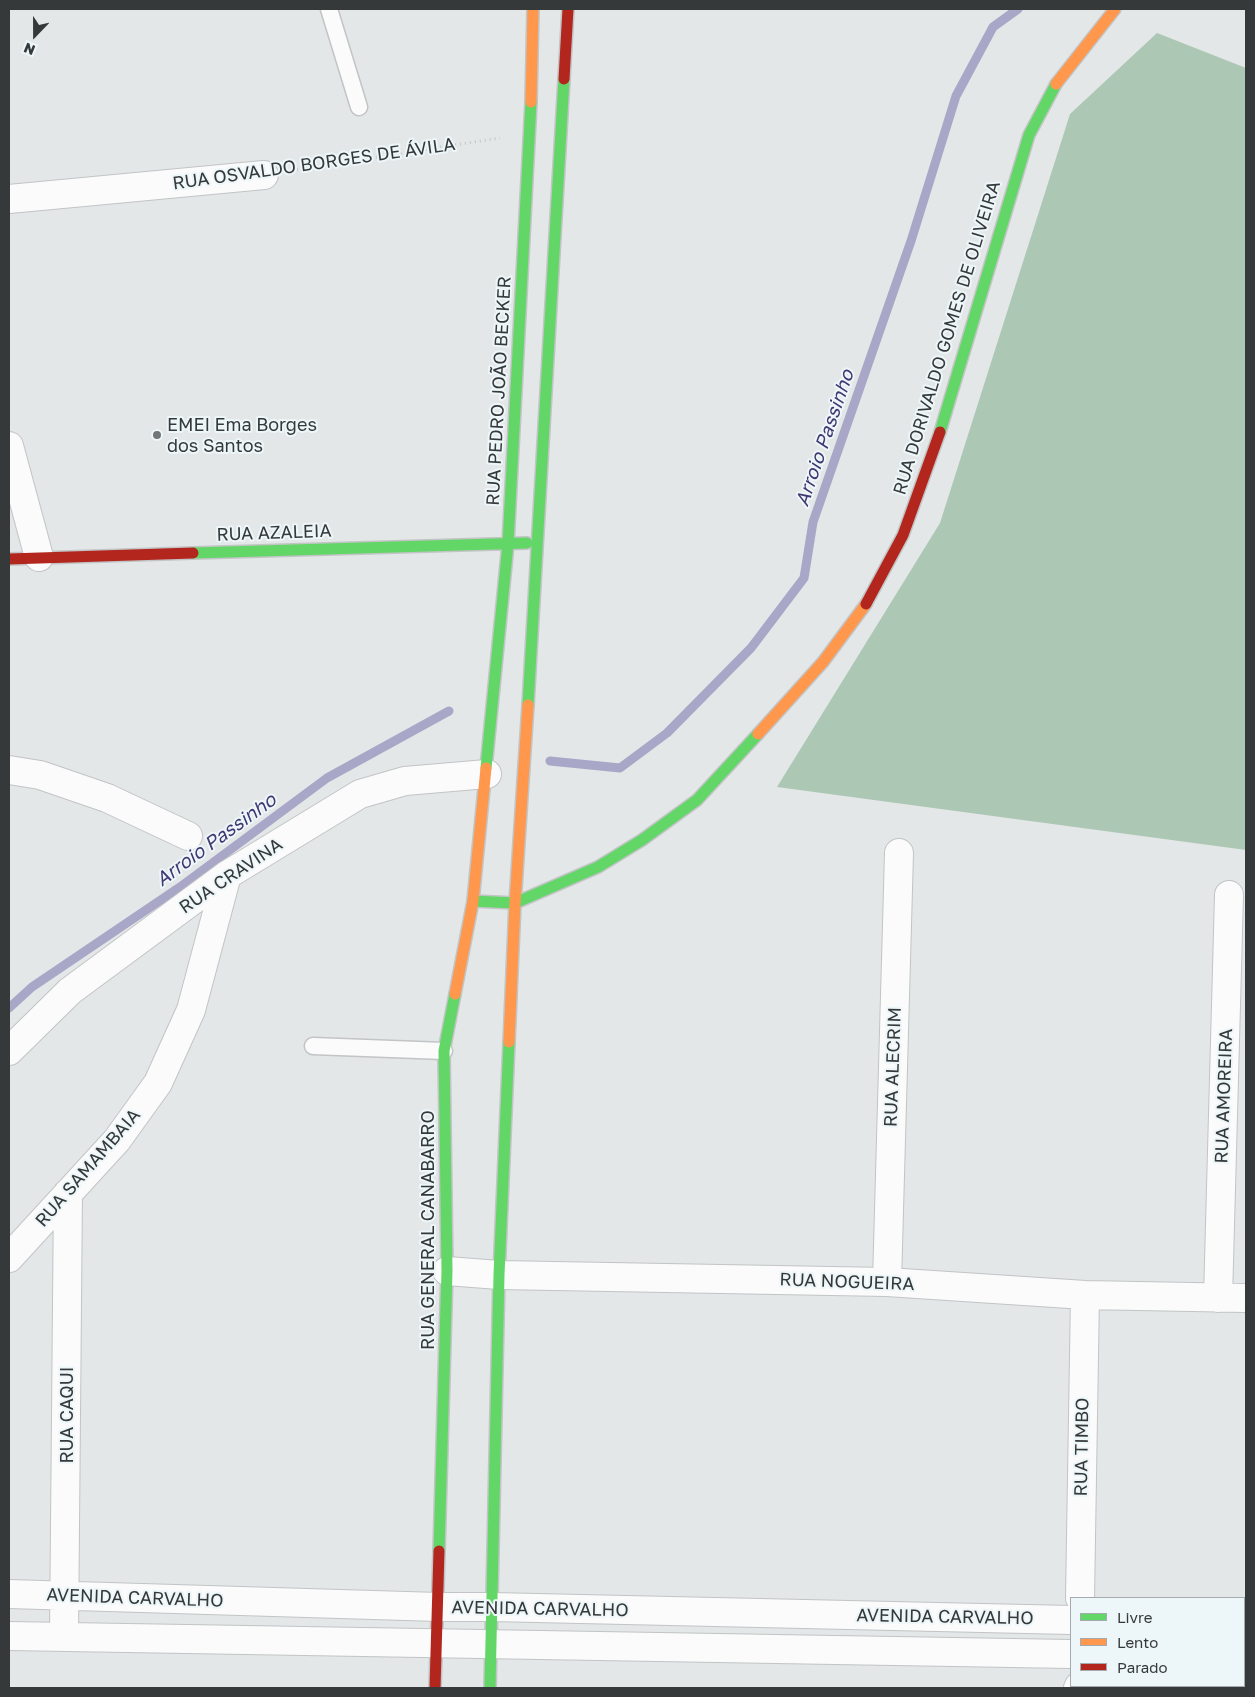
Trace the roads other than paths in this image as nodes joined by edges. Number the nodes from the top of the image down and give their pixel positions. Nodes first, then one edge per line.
1 (329, 9) edge
2 (534, 9) edge
3 (568, 9) edge
4 (1115, 9) edge
5 (359, 108) dead end
6 (264, 175) road end
7 (9, 199) edge
8 (9, 446) edge
9 (539, 543) junction
10 (508, 544) junction
11 (39, 557) junction
12 (9, 559) edge
13 (9, 770) edge
14 (487, 774) junction
15 (188, 836) dead end
16 (899, 853) dead end
17 (227, 875) junction
18 (1229, 895) dead end
19 (473, 901) junction
20 (515, 903) junction
21 (313, 1046) dead end
22 (9, 1050) edge
23 (444, 1051) junction
24 (68, 1193) junction
25 (9, 1258) edge
26 (448, 1271) junction
27 (499, 1275) junction
28 (887, 1282) junction
29 (1085, 1295) junction
30 (1218, 1298) junction
31 (1246, 1298) edge
32 (9, 1594) edge
33 (65, 1595) junction
34 (1080, 1597) edge
35 (438, 1607) junction
36 (492, 1607) junction
37 (1070, 1620) edge
38 (9, 1636) edge
39 (64, 1637) junction
40 (435, 1642) junction
41 (491, 1643) junction
42 (1070, 1654) edge
43 (435, 1688) edge
44 (490, 1688) edge

1 - 5 lane
2 - 10 main road, RUA PEDRO JOÃO BECKER
3 - 9 main road
4 - 20 main road, RUA DORIVALDO GOMES DE OLIVEIRA
6 - 7 street, RUA OSVALDO BORGES DE ÁVILA
8 - 11 street
9 - 10 main road, RUA AZALEIA
9 - 20 main road
10 - 11 main road, RUA AZALEIA
10 - 14 main road, RUA PEDRO JOÃO BECKER
11 - 12 main road, RUA AZALEIA
13 - 15 street
14 - 17 street, RUA CRAVINA
14 - 19 main road, RUA GENERAL CANABARRO
16 - 28 street, RUA ALECRIM
17 - 22 street, RUA CRAVINA
17 - 24 street, RUA SAMAMBAIA
18 - 30 street, RUA AMOREIRA
19 - 20 main road, RUA DORIVALDO GOMES DE OLIVEIRA
19 - 23 main road, RUA GENERAL CANABARRO
20 - 27 main road
21 - 23 lane
23 - 26 main road, RUA GENERAL CANABARRO
24 - 25 street, RUA SAMAMBAIA
24 - 33 street, RUA CAQUI
26 - 27 street, RUA NOGUEIRA
26 - 35 main road, RUA GENERAL CANABARRO
27 - 28 street, RUA NOGUEIRA
27 - 36 main road
28 - 29 street, RUA NOGUEIRA
29 - 30 street, RUA NOGUEIRA
29 - 34 street, RUA TIMBO
30 - 31 street, RUA NOGUEIRA
32 - 33 street, AVENIDA CARVALHO
33 - 35 street, AVENIDA CARVALHO
33 - 39 street, RUA CAQUI
35 - 36 street, AVENIDA CARVALHO
35 - 40 main road, RUA GENERAL CANABARRO
36 - 37 street, AVENIDA CARVALHO
36 - 41 main road
38 - 39 street, AVENIDA CARVALHO
39 - 40 street, AVENIDA CARVALHO
40 - 41 street, AVENIDA CARVALHO
40 - 43 main road, RUA GENERAL CANABARRO
41 - 42 street, AVENIDA CARVALHO
41 - 44 main road

